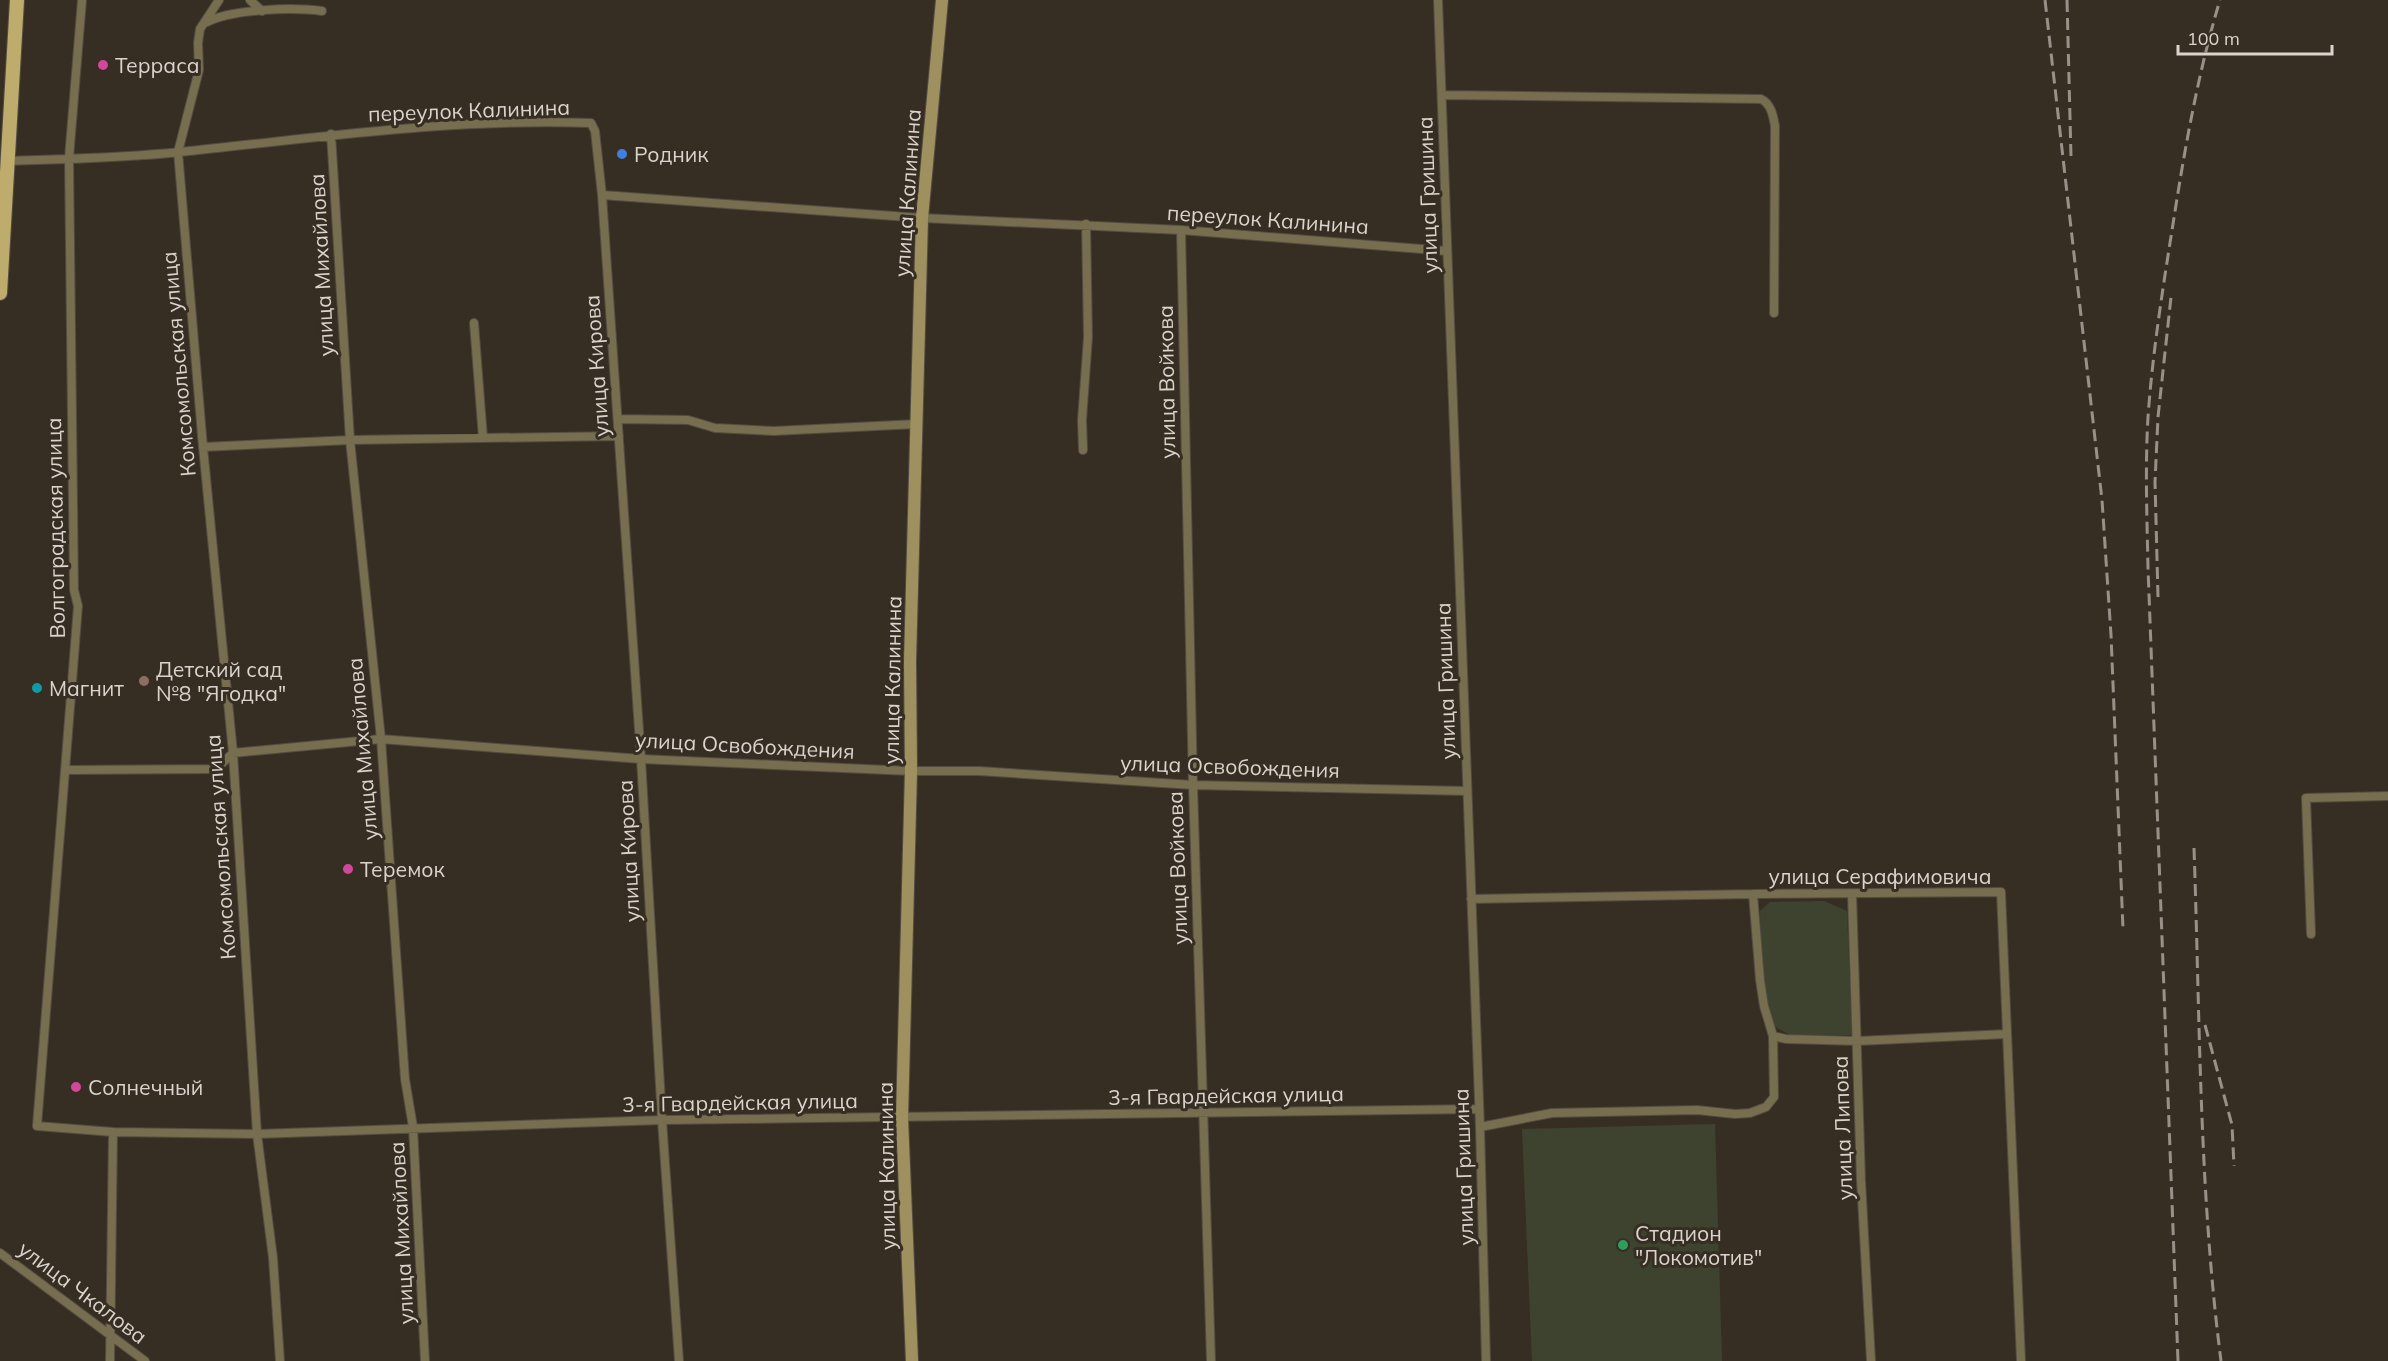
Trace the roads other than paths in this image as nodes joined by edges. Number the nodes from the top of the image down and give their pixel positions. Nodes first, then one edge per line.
1 (16, 0) edge
2 (82, 0) edge
3 (219, 0) edge
4 (250, 0) edge
5 (942, 0) edge
6 (1438, 0) edge
7 (262, 11) junction
8 (322, 11) dead end
9 (205, 23) junction
10 (1442, 95) junction
11 (331, 135) junction
12 (178, 152) junction
13 (69, 158) junction
14 (8, 161) junction
15 (602, 195) junction
16 (922, 218) junction
17 (1086, 224) junction
18 (1181, 230) junction
19 (1447, 251) junction
20 (0, 293) edge
21 (1774, 313) dead end
22 (474, 324) dead end
23 (618, 419) junction
24 (917, 424) junction
25 (619, 436) junction
26 (483, 438) junction
27 (350, 440) junction
28 (203, 447) junction
29 (1083, 450) dead end
30 (381, 739) junction
31 (233, 753) junction
32 (641, 759) junction
33 (65, 770) junction
34 (911, 771) junction
35 (1192, 785) junction
36 (1467, 791) junction
37 (2388, 796) edge
38 (1753, 894) junction
39 (1852, 894) junction
40 (1471, 899) junction
41 (2311, 934) dead end
42 (2007, 1034) junction
43 (1773, 1036) junction
44 (1858, 1041) junction
45 (1479, 1109) junction
46 (1203, 1112) junction
47 (902, 1118) junction
48 (662, 1120) junction
49 (37, 1126) joint
50 (413, 1127) junction
51 (1480, 1127) junction
52 (113, 1132) junction
53 (257, 1134) junction
54 (0, 1253) edge
55 (111, 1335) junction
56 (110, 1361) edge
57 (145, 1361) edge
58 (280, 1361) edge
59 (425, 1361) edge
60 (679, 1361) edge
61 (912, 1361) edge
62 (1211, 1361) edge
63 (1486, 1361) edge
64 (1871, 1361) edge
65 (2021, 1361) edge

1 - 14 main road
2 - 13 street, Волгоградская улица
3 - 9 street, Комсомольская улица
4 - 7 street
5 - 16 street, улица Калинина
6 - 10 street, улица Гришина
7 - 8 street
7 - 9 street
9 - 12 street, Комсомольская улица
10 - 19 street, улица Гришина
10 - 21 street
11 - 12 street, переулок Калинина
11 - 15 street, переулок Калинина
11 - 27 street, улица Михайлова
12 - 13 street, переулок Калинина
12 - 28 street, Комсомольская улица
13 - 14 street, переулок Калинина
13 - 33 street, Волгоградская улица
14 - 20 main road
15 - 16 street, переулок Калинина
15 - 23 street, улица Кирова
16 - 17 street, переулок Калинина
16 - 24 street, улица Калинина
17 - 18 street, переулок Калинина
17 - 29 street
18 - 19 street, переулок Калинина
18 - 35 street, улица Войкова
19 - 36 street, улица Гришина
22 - 26 street
23 - 24 street
23 - 25 street, улица Кирова
24 - 34 street, улица Калинина
25 - 26 street
25 - 32 street, улица Кирова
26 - 27 street
27 - 28 street
27 - 30 street, улица Михайлова
28 - 31 street, Комсомольская улица
30 - 31 street, улица Освобождения
30 - 32 street, улица Освобождения
30 - 50 street, улица Михайлова
31 - 33 street, улица Освобождения
31 - 53 street, Комсомольская улица
32 - 34 street, улица Освобождения
32 - 48 street, улица Кирова
33 - 49 street, Волгоградская улица
34 - 35 street, улица Освобождения
34 - 47 street, улица Калинина
35 - 36 street, улица Освобождения
35 - 46 street, улица Войкова
36 - 40 street, улица Гришина
37 - 41 street
38 - 39 street, улица Серафимовича
38 - 40 street, улица Серафимовича
38 - 43 street
39 - 42 street, улица Серафимовича
39 - 44 street, улица Липова
40 - 45 street, улица Гришина
42 - 44 street
42 - 65 street, улица Серафимовича
43 - 44 street
43 - 51 street
44 - 64 street, улица Липова
45 - 46 street, 3-я Гвардейская улица
45 - 51 street, улица Гришина
46 - 47 street, 3-я Гвардейская улица
46 - 62 street, улица Войкова
47 - 48 street, 3-я Гвардейская улица
47 - 61 street, улица Калинина
48 - 50 street, 3-я Гвардейская улица
48 - 60 street, улица Кирова
49 - 52 street, 3-я Гвардейская улица
50 - 53 street, 3-я Гвардейская улица
50 - 59 street, улица Михайлова
51 - 63 street, улица Гришина
52 - 53 street, 3-я Гвардейская улица
52 - 55 street
53 - 58 street, Комсомольская улица
54 - 55 street, улица Чкалова
55 - 56 street
55 - 57 street, улица Чкалова

